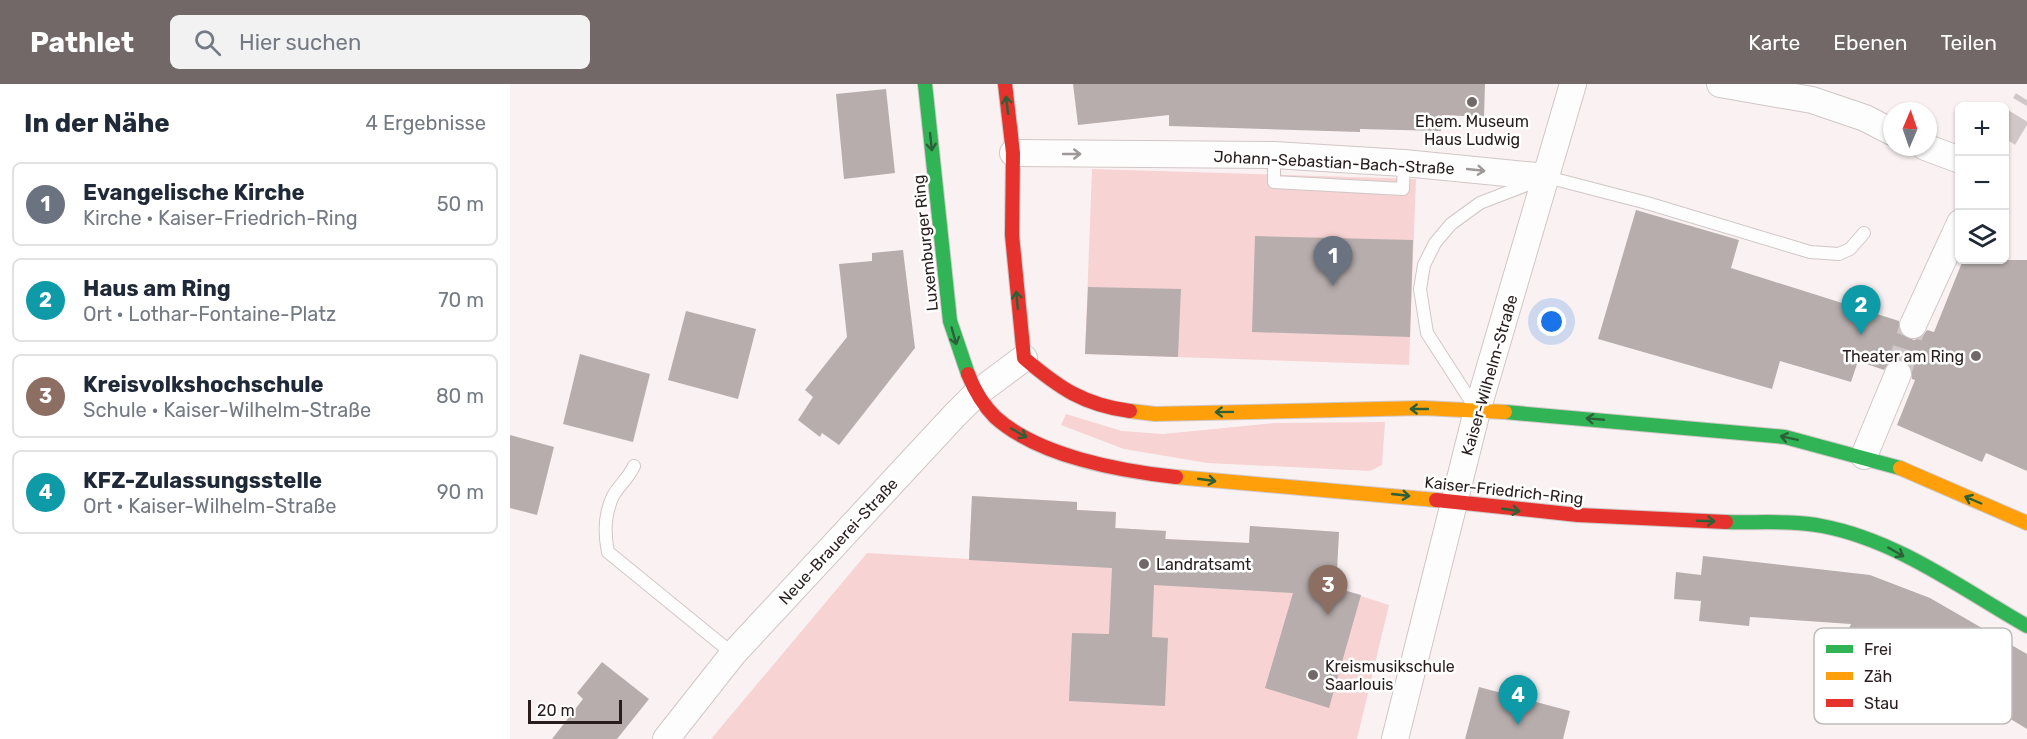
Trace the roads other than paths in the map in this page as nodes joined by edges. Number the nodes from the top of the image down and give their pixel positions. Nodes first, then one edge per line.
1 (925, 84) edge
2 (1005, 84) edge
3 (1573, 84) edge
4 (1720, 84) edge
5 (1883, 127) edge
6 (1937, 152) edge
7 (1013, 153) junction
8 (1955, 158) edge
9 (1546, 177) junction
10 (1864, 232) dead end
11 (1955, 232) edge
12 (1913, 325) tunnel mouth
13 (1024, 358) junction
14 (1898, 374) tunnel mouth
15 (977, 393) junction
16 (1477, 411) junction
17 (1864, 456) junction
18 (634, 466) dead end
19 (1454, 501) junction
20 (2027, 523) edge
21 (2027, 626) edge
22 (733, 654) junction
23 (666, 739) edge
24 (1395, 739) edge

1 -> 15 street, Luxemburger Ring
7 -> 2 street
3 - 9 street, Kaiser-Wilhelm-Straße
4 - 5 street
6 - 8 street
7 -> 9 street, Johann-Sebastian-Bach-Straße
13 -> 7 street
9 - 10 lane
9 - 16 street, Kaiser-Wilhelm-Straße
9 - 16 lane
11 - 12 street
13 - 15 street, Neue-Brauerei-Straße
16 -> 13 street
14 - 17 street
15 -> 19 street, Kaiser-Friedrich-Ring
15 - 22 street, Neue-Brauerei-Straße
17 -> 16 street
16 - 19 street, Kaiser-Wilhelm-Straße
20 -> 17 street
18 - 22 lane
19 -> 21 street, Kaiser-Friedrich-Ring
19 - 24 street, Kaiser-Wilhelm-Straße
22 - 23 street, Neue-Brauerei-Straße

